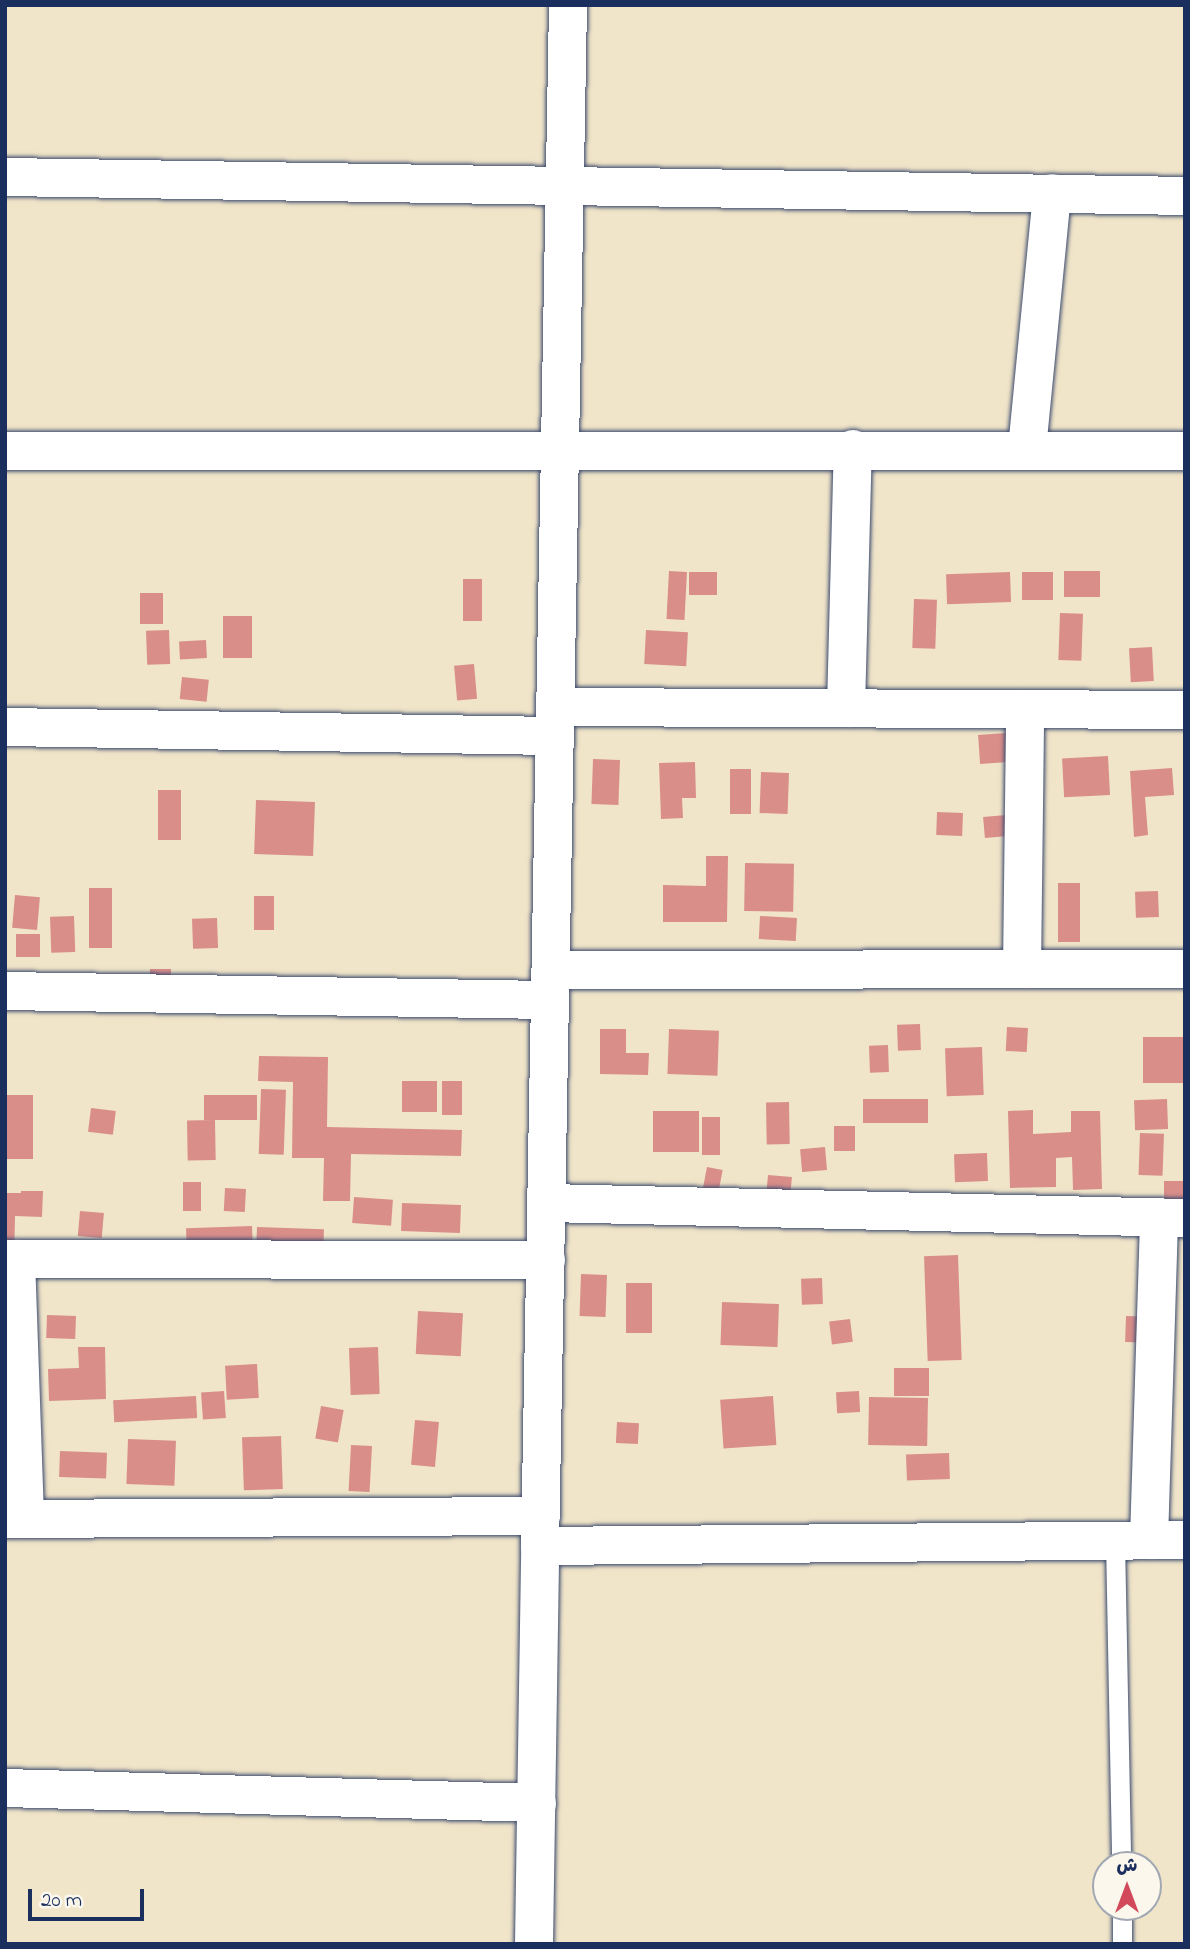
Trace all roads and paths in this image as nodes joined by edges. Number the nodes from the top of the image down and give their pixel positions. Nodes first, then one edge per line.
1 (568, 5) edge
2 (5, 177) edge
3 (564, 185) junction
4 (1052, 193) junction
5 (1185, 196) edge
6 (561, 449) junction
7 (853, 449) junction
8 (1027, 449) junction
9 (5, 451) edge
10 (1185, 451) edge
11 (846, 708) junction
12 (1025, 709) junction
13 (1185, 710) edge
14 (556, 722) junction
15 (5, 727) edge
16 (1022, 968) junction
17 (1185, 968) edge
18 (551, 985) junction
19 (5, 991) edge
20 (548, 1203) junction
21 (1172, 1218) edge
22 (10, 1259) edge
23 (546, 1260) junction
24 (15, 1519) edge
25 (540, 1531) junction
26 (1149, 1540) edge
27 (5, 1788) edge
28 (537, 1803) junction
29 (1122, 1851) edge
30 (1122, 1921) edge
31 (534, 1944) edge
32 (1122, 1944) edge

1 - 3 street
2 - 3 street
3 - 4 street
3 - 6 street
4 - 5 street
4 - 8 street
6 - 7 street
6 - 9 street
6 - 14 street
7 - 8 street
7 - 11 street
8 - 10 street
11 - 12 street
11 - 14 street
12 - 13 street
12 - 16 street
14 - 15 street
14 - 18 street
16 - 17 street
16 - 18 street
18 - 19 street
18 - 20 street
20 - 21 street
20 - 23 street
21 - 26 street
22 - 23 street
22 - 24 street
23 - 25 street
24 - 25 street
25 - 26 street
25 - 28 street
26 - 29 lane
27 - 28 street
28 - 31 street
30 - 32 lane

